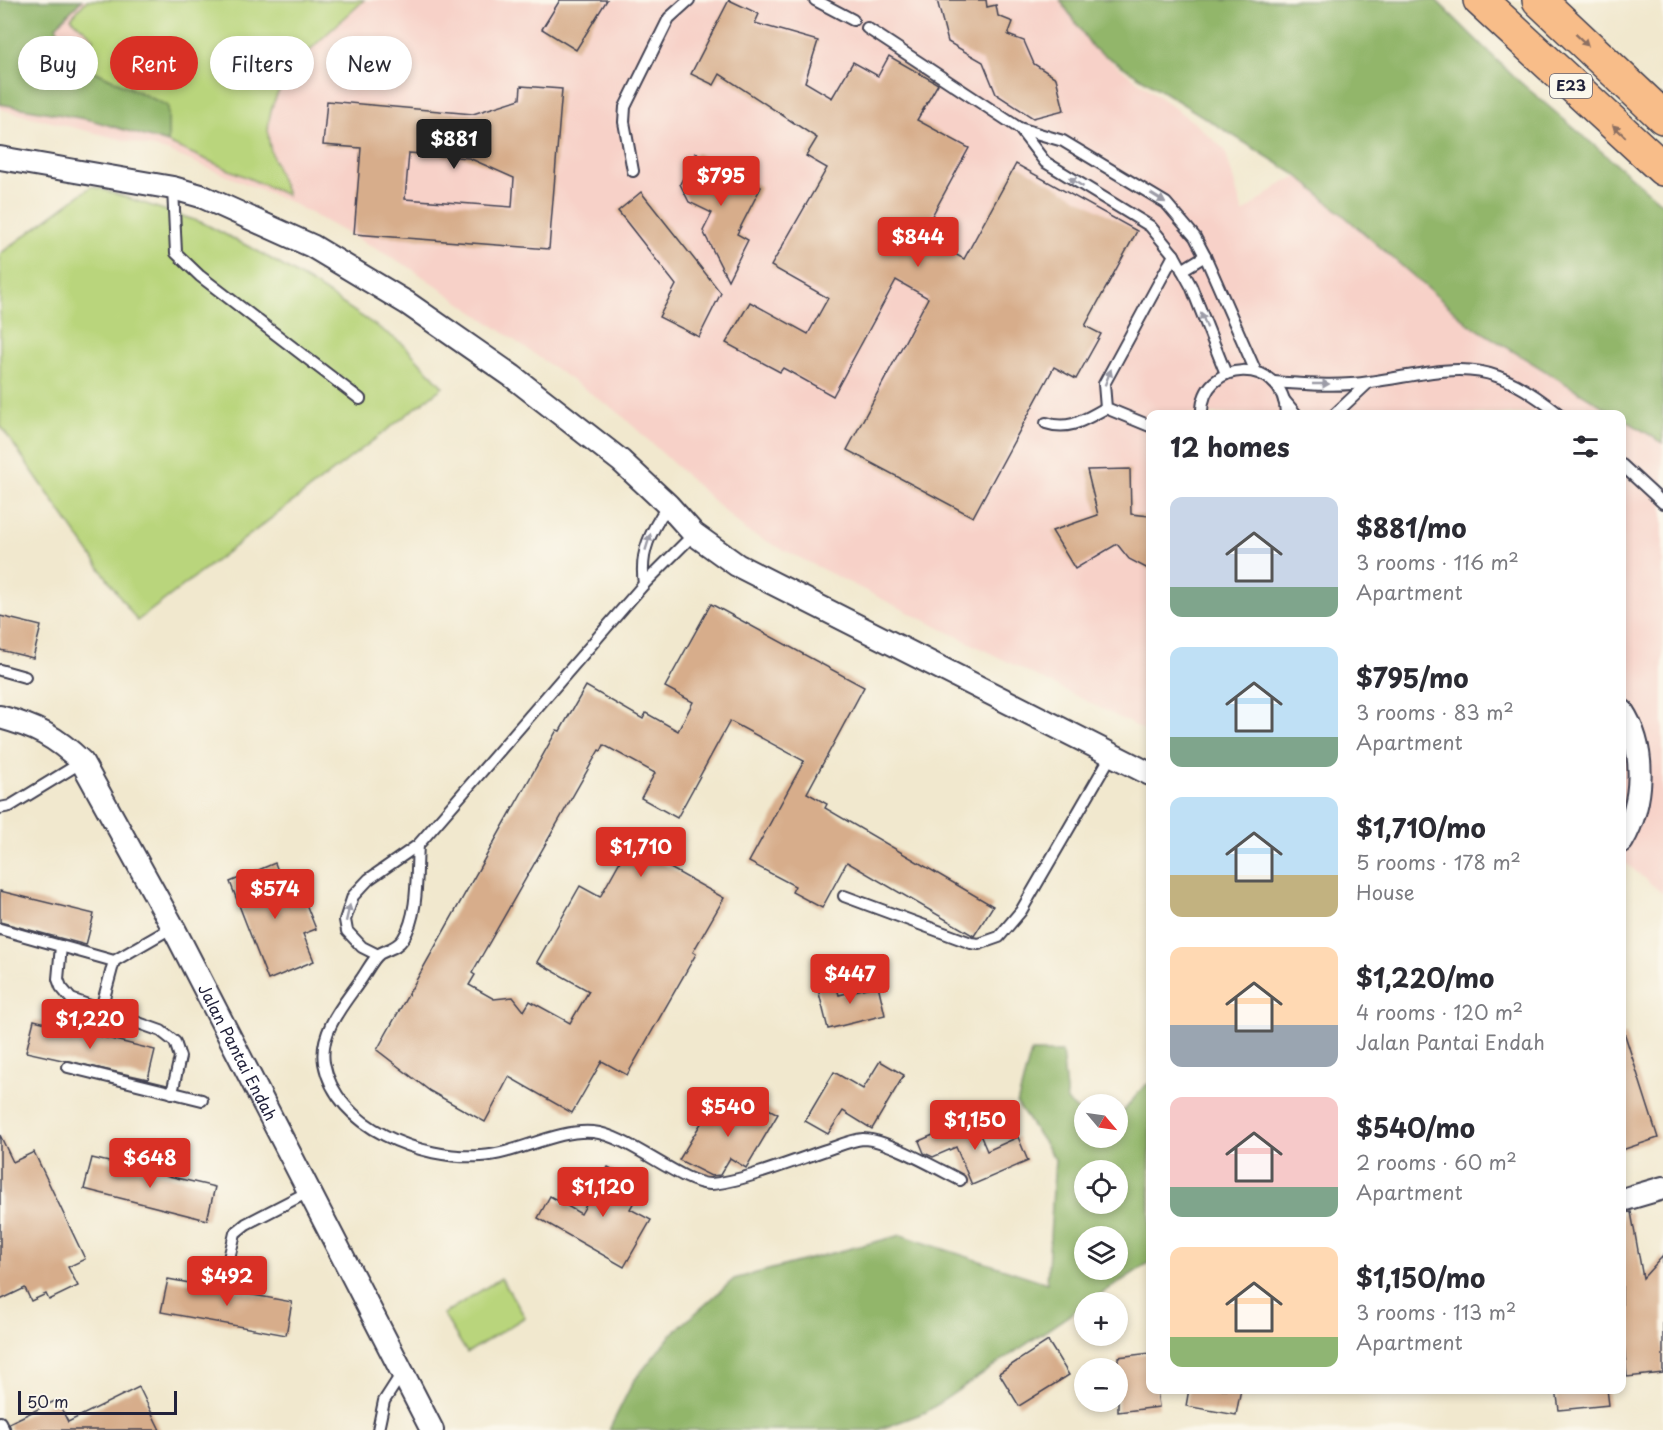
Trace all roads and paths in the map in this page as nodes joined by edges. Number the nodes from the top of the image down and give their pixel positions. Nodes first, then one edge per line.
1 (688, 0) edge
2 (815, 0) edge
3 (1480, 0) edge
4 (1539, 0) edge
5 (853, 20) dead end
6 (867, 28) dead end
7 (1663, 117) edge
8 (1019, 128) junction
9 (0, 158) edge
10 (1663, 169) edge
11 (633, 171) dead end
12 (173, 188) junction
13 (1174, 255) junction
14 (1205, 256) junction
15 (1182, 270) junction
16 (1256, 372) junction
17 (1226, 374) junction
18 (1273, 382) junction
19 (1368, 383) junction
20 (360, 399) dead end
21 (1284, 399) junction
22 (1106, 408) junction
23 (1203, 410) edge
24 (1285, 410) edge
25 (1293, 410) edge
26 (1339, 410) edge
27 (1553, 410) edge
28 (1046, 423) dead end
29 (1146, 424) edge
30 (1626, 469) edge
31 (1663, 503) edge
32 (668, 505) junction
33 (694, 534) junction
34 (644, 584) junction
35 (0, 670) edge
36 (25, 677) dead end
37 (0, 717) edge
38 (1626, 722) edge
39 (1112, 753) junction
40 (82, 762) junction
41 (1146, 772) edge
42 (0, 808) edge
43 (1626, 834) edge
44 (418, 845) junction
45 (844, 896) dead end
46 (173, 927) junction
47 (0, 929) edge
48 (61, 946) junction
49 (378, 955) junction
50 (114, 961) junction
51 (102, 1009) junction
52 (68, 1067) dead end
53 (172, 1093) junction
54 (202, 1101) dead end
55 (960, 1180) dead end
56 (1663, 1188) edge
57 (310, 1191) junction
58 (1626, 1199) edge
59 (227, 1267) dead end
60 (403, 1371) junction
61 (0, 1422) edge
62 (4, 1430) edge
63 (378, 1430) edge
64 (432, 1430) edge

1 - 11 lane
2 - 5 lane
10 -> 3 highway, E23
4 -> 7 highway, E23
6 - 8 lane
13 -> 8 lane
8 -> 14 lane
9 - 12 street
12 - 20 lane
12 - 32 street
13 - 15 lane
22 -> 13 lane
14 - 15 lane
14 - 16 lane
17 -> 15 lane
16 - 17 lane
16 - 18 lane
17 - 23 lane
18 -> 19 lane
18 - 21 lane
19 - 26 lane
19 - 27 lane
21 - 24 lane
21 - 25 lane
22 - 28 lane
22 - 29 lane
30 - 31 lane
32 - 33 street
34 -> 32 lane
33 - 34 lane
33 - 39 street
34 - 44 lane
35 - 36 lane
37 - 40 street, Jalan Pantai Endah
38 - 43 street
39 - 41 street
39 - 45 lane
40 - 42 lane
40 - 46 street, Jalan Pantai Endah
44 - 49 lane
49 -> 44 lane
46 - 50 lane
46 - 57 street, Jalan Pantai Endah
47 - 48 lane
48 - 50 lane
48 - 51 lane
49 - 55 lane
50 - 51 lane
51 - 53 lane
52 - 53 lane
53 - 54 lane
56 - 58 street
57 - 59 lane
57 - 60 street, Jalan Pantai Endah
60 - 63 lane
60 - 64 street, Jalan Pantai Endah
61 - 62 lane

